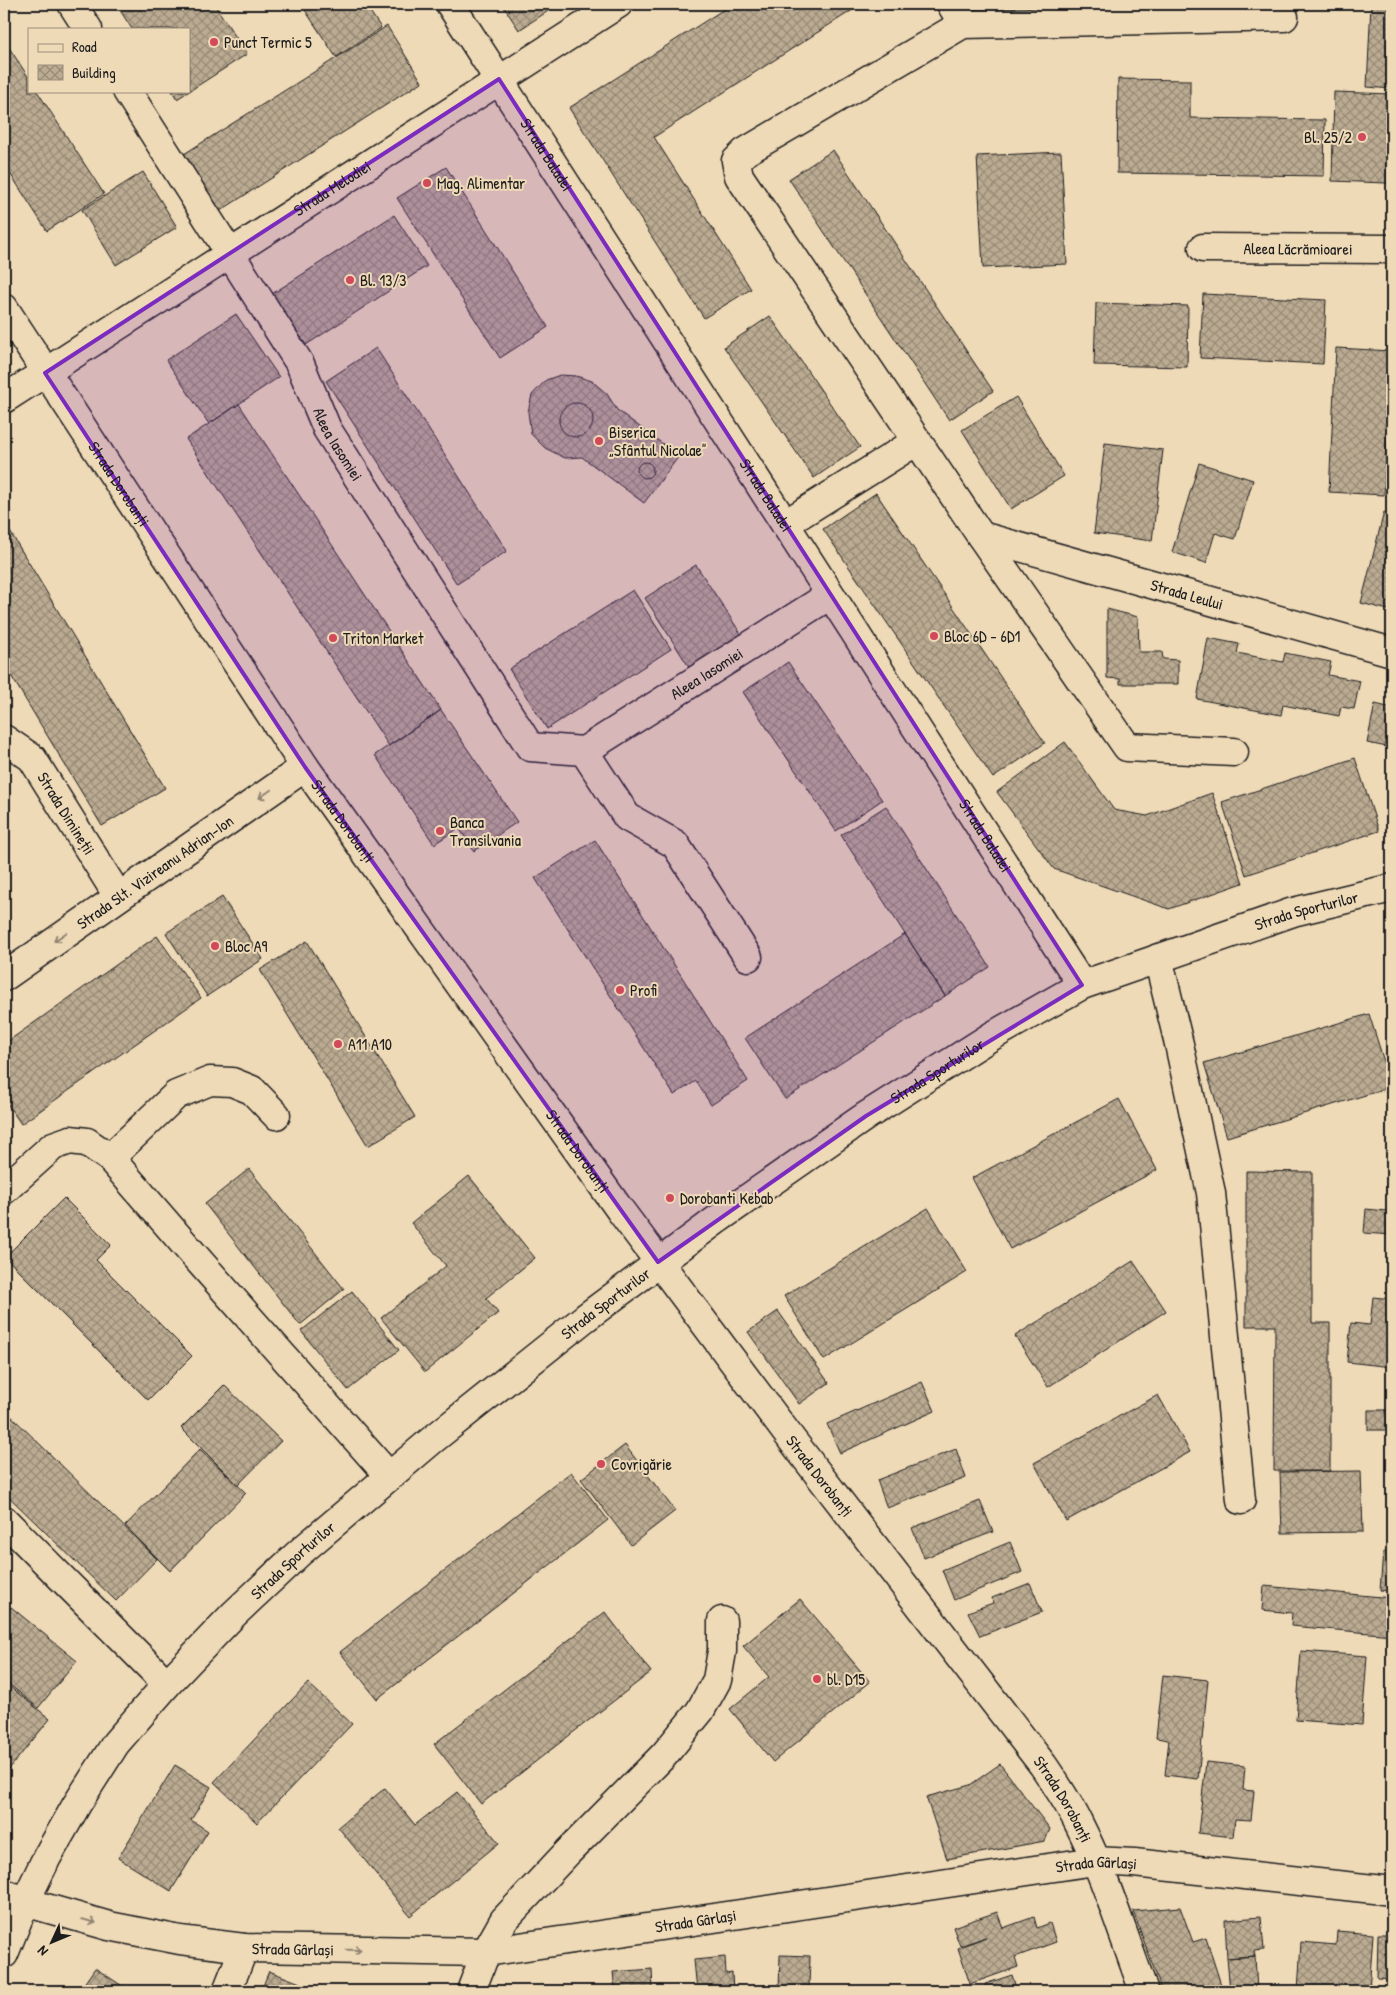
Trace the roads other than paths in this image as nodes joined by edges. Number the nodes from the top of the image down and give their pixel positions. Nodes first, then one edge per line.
1 (72, 4) edge
2 (450, 4) edge
3 (618, 4) edge
4 (957, 14) edge
5 (1284, 17) dead end
6 (87, 28) edge
7 (499, 79) junction
8 (128, 92) edge
9 (1203, 248) dead end
10 (1392, 249) edge
11 (230, 254) junction
12 (4, 308) edge
13 (45, 373) junction
14 (4, 399) edge
15 (917, 441) junction
16 (785, 524) junction
17 (981, 536) junction
18 (830, 595) junction
19 (1392, 652) edge
20 (4, 739) edge
21 (584, 751) junction
22 (1234, 752) dead end
23 (305, 767) junction
24 (1392, 888) edge
25 (118, 896) junction
26 (748, 957) dead end
27 (1158, 958) junction
28 (4, 978) edge
29 (1082, 985) junction
30 (276, 1114) dead end
31 (110, 1158) junction
32 (4, 1190) edge
33 (658, 1262) junction
34 (390, 1476) junction
35 (1241, 1500) dead end
36 (4, 1520) edge
37 (722, 1621) dead end
38 (167, 1684) junction
39 (1095, 1861) junction
40 (1392, 1891) edge
41 (14, 1898) edge
42 (244, 1948) junction
43 (486, 1952) junction
44 (4, 1954) edge
45 (228, 1991) edge
46 (471, 1991) edge
47 (1144, 1991) edge

1 - 6 main road
2 - 7 main road, Strada Baladei
3 - 7 main road, Strada Melodiei
4 - 5 main road
4 - 15 main road
7 - 11 main road, Strada Melodiei
7 - 16 main road, Strada Baladei
8 - 11 main road, Aleea Iasomiei
9 - 10 main road, Aleea Lăcrămioarei
11 - 13 main road, Strada Melodiei
11 - 21 main road, Aleea Iasomiei
12 - 13 main road, Strada Dorobanți
13 - 14 main road, Strada Melodiei
13 - 23 main road, Strada Dorobanți
15 - 16 main road
15 - 17 main road
16 - 18 main road, Strada Baladei
17 - 19 main road, Strada Leului
17 - 22 main road
18 - 21 main road, Aleea Iasomiei
18 - 29 main road, Strada Baladei
20 - 25 main road, Strada Dimineții
21 - 26 main road
23 -> 25 main road, Strada Slt. Vizireanu Adrian-Ion
23 - 33 main road, Strada Dorobanți
24 - 27 main road, Strada Sporturilor
25 -> 28 main road, Strada Slt. Vizireanu Adrian-Ion
27 - 29 main road, Strada Sporturilor
27 - 35 main road
29 - 33 main road, Strada Sporturilor
30 - 31 main road
31 - 32 main road
31 - 34 main road
33 - 34 main road, Strada Sporturilor
33 - 39 main road, Strada Dorobanți
34 - 38 main road, Strada Sporturilor
36 - 38 main road
37 - 43 main road
38 - 41 main road, Strada Sporturilor
39 - 40 main road, Strada Gârlași
39 - 43 main road, Strada Gârlași
39 - 47 main road, Strada Dorobanți
41 -> 42 main road, Strada Gârlași
41 - 44 main road, Strada Sporturilor
42 -> 43 main road, Strada Gârlași
42 - 45 main road
43 - 46 main road

